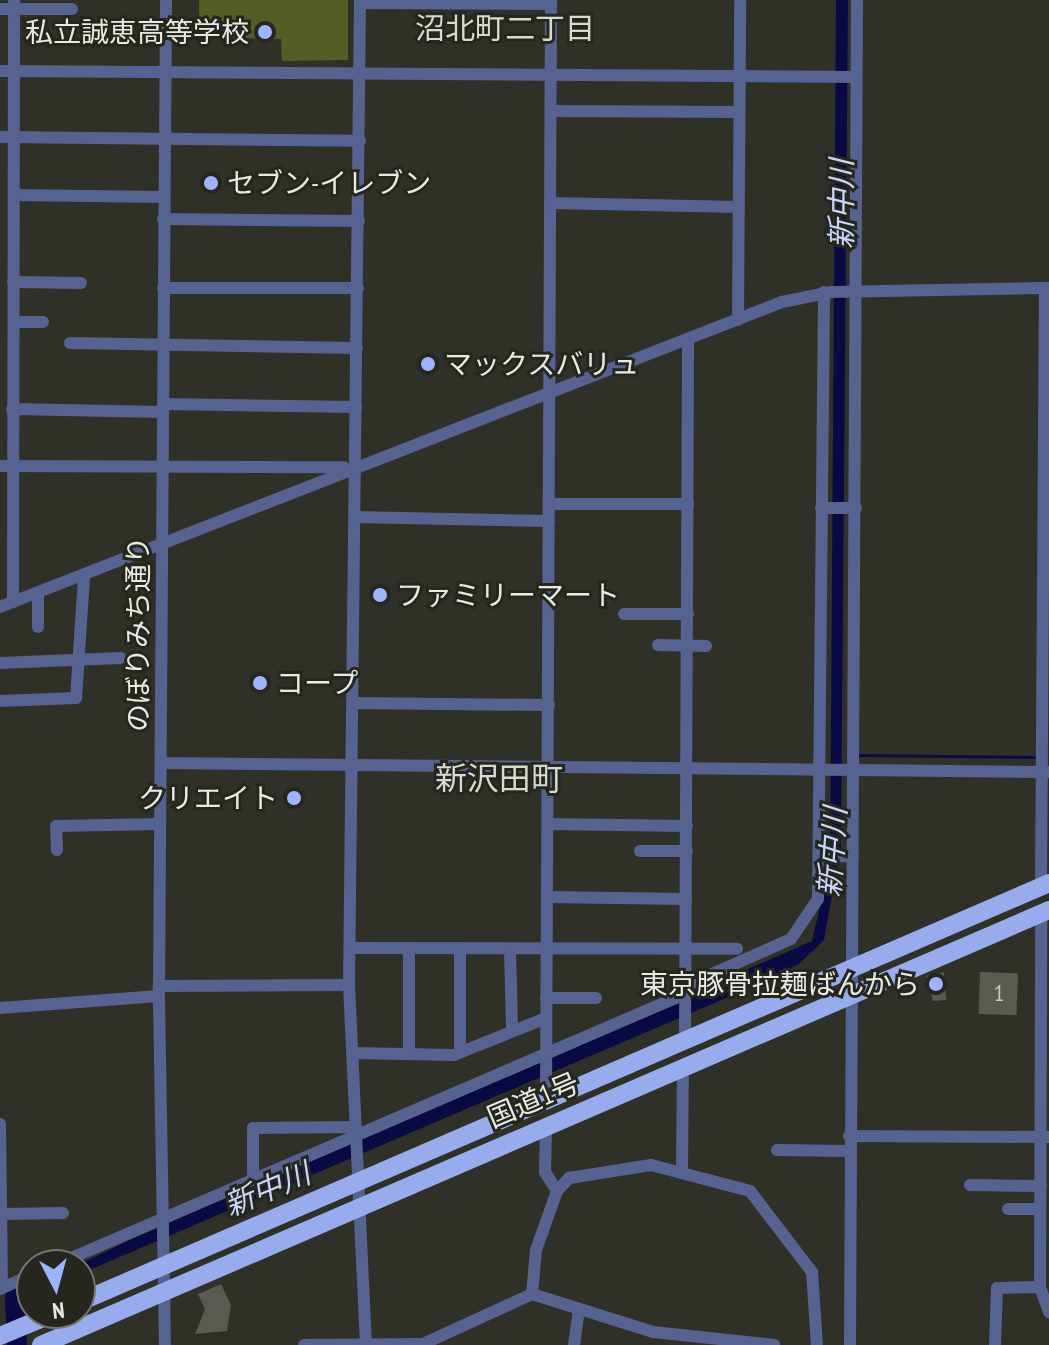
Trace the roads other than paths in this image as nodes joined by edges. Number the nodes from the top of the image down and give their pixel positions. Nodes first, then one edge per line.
1 (166, 0) edge
2 (740, 0) edge
3 (857, 0) edge
4 (360, 2) edge
5 (551, 2) edge
6 (14, 5) edge
7 (0, 9) edge
8 (72, 9) dead end
9 (0, 71) edge
10 (15, 71) junction
11 (164, 72) junction
12 (361, 74) junction
13 (739, 75) junction
14 (551, 76) junction
15 (856, 77) junction
16 (551, 111) junction
17 (739, 112) junction
18 (7, 137) edge
19 (164, 138) junction
20 (360, 141) junction
21 (7, 169) edge
22 (14, 195) junction
23 (163, 197) junction
24 (551, 203) junction
25 (739, 207) junction
26 (163, 219) junction
27 (359, 221) junction
28 (7, 224) edge
29 (9, 283) edge
30 (81, 283) dead end
31 (163, 288) junction
32 (358, 288) junction
33 (1047, 288) edge
34 (858, 290) junction
35 (827, 292) junction
36 (738, 320) junction
37 (14, 322) junction
38 (43, 322) dead end
39 (688, 341) junction
40 (70, 343) dead end
41 (0, 345) edge
42 (15, 345) junction
43 (164, 346) junction
44 (357, 348) junction
45 (549, 395) junction
46 (8, 403) edge
47 (356, 407) junction
48 (163, 408) junction
49 (6, 466) edge
50 (355, 467) junction
51 (162, 471) junction
52 (549, 504) junction
53 (688, 504) junction
54 (821, 508) junction
55 (856, 508) junction
56 (6, 513) edge
57 (355, 517) junction
58 (549, 521) junction
59 (162, 546) junction
60 (6, 564) edge
61 (84, 576) junction
62 (38, 593) junction
63 (13, 602) junction
64 (0, 607) edge
65 (624, 614) dead end
66 (688, 614) junction
67 (38, 627) dead end
68 (658, 645) dead end
69 (688, 645) junction
70 (706, 646) dead end
71 (80, 655) junction
72 (121, 658) dead end
73 (0, 663) edge
74 (0, 701) edge
75 (354, 703) junction
76 (549, 705) junction
77 (161, 763) junction
78 (353, 766) junction
79 (851, 766) junction
80 (549, 767) junction
81 (688, 768) junction
82 (820, 769) junction
83 (1046, 772) edge
84 (160, 824) junction
85 (548, 824) junction
86 (687, 826) junction
87 (57, 850) dead end
88 (640, 851) dead end
89 (687, 851) junction
90 (850, 856) junction
91 (823, 857) junction
92 (1045, 885) edge
93 (547, 897) junction
94 (686, 899) junction
95 (1045, 911) edge
96 (350, 948) junction
97 (409, 949) junction
98 (460, 949) junction
99 (737, 949) dead end
100 (510, 950) junction
101 (547, 950) junction
102 (686, 951) junction
103 (851, 969) junction
104 (349, 985) junction
105 (685, 990) junction
106 (159, 991) junction
107 (851, 997) junction
108 (546, 998) junction
109 (596, 998) dead end
110 (0, 1008) edge
111 (546, 1018) junction
112 (512, 1029) junction
113 (685, 1033) junction
114 (460, 1052) junction
115 (546, 1052) junction
116 (352, 1053) junction
117 (409, 1054) junction
118 (683, 1068) junction
119 (546, 1094) junction
120 (0, 1124) edge
121 (546, 1125) junction
122 (355, 1132) junction
123 (849, 1136) junction
124 (1046, 1137) edge
125 (777, 1150) dead end
126 (849, 1151) junction
127 (0, 1156) edge
128 (682, 1173) junction
129 (253, 1178) junction
130 (357, 1178) junction
131 (970, 1185) dead end
132 (1041, 1186) junction
133 (557, 1191) junction
134 (359, 1206) junction
135 (1008, 1209) dead end
136 (1040, 1209) junction
137 (63, 1213) dead end
138 (2, 1214) junction
139 (160, 1219) junction
140 (1044, 1229) edge
141 (92, 1249) edge
142 (1, 1264) edge
143 (161, 1264) junction
144 (1040, 1287) junction
145 (1, 1288) edge
146 (161, 1293) junction
147 (96, 1294) edge
148 (532, 1294) junction
149 (579, 1310) junction
150 (1049, 1312) edge
151 (734, 1341) edge
152 (366, 1343) edge
153 (423, 1344) edge
154 (41, 1345) edge
155 (165, 1345) edge
156 (304, 1345) edge
157 (574, 1345) edge
158 (774, 1345) edge
159 (817, 1345) edge
160 (850, 1345) edge
161 (995, 1345) edge

1 - 11 street, のぼりみち通り
2 - 13 street
3 - 15 street
4 - 5 street
4 - 12 street
5 - 14 street
6 - 7 street
6 - 8 street
6 - 10 street
9 - 10 street
10 - 11 street
10 - 18 street
11 - 12 street
11 - 19 street, のぼりみち通り
12 - 14 street
12 - 20 street
13 - 14 street
13 - 15 street
13 - 17 street
14 - 16 street
15 - 34 street
16 - 17 street
16 - 24 street
17 - 25 street
18 - 19 street
18 - 21 street
19 - 20 street
19 - 23 street, のぼりみち通り
20 - 27 street
21 - 22 street
22 - 23 street
22 - 28 street
23 - 26 street, のぼりみち通り
24 - 25 street
24 - 45 street
25 - 36 street
26 - 27 street
26 - 31 street, のぼりみち通り
27 - 32 street
28 - 29 street
29 - 30 street
29 - 37 street
31 - 32 street
31 - 43 street, のぼりみち通り
32 - 44 street
33 - 34 street
33 - 83 street
34 - 35 street
34 - 55 street
35 - 36 street
35 - 54 street
36 - 39 street
37 - 38 street
37 - 42 street
39 - 45 street
39 - 53 street
40 - 43 street
41 - 42 street
42 - 46 street
43 - 44 street
43 - 48 street, のぼりみち通り
44 - 47 street
45 - 50 street
45 - 52 street
46 - 48 street
46 - 49 street
47 - 48 street
47 - 50 street
48 - 51 street, のぼりみち通り
49 - 51 street
49 - 56 street
50 - 51 street
50 - 57 street
50 - 59 street
51 - 59 street, のぼりみち通り
52 - 53 street
52 - 58 street
53 - 66 street
54 - 55 street
54 - 82 street
55 - 79 street
56 - 60 street
57 - 58 street
57 - 75 street
58 - 76 street
59 - 61 street
59 - 77 street, のぼりみち通り
60 - 63 street
61 - 62 street
61 - 71 street
62 - 63 street
62 - 67 street
63 - 64 street
65 - 66 street
66 - 69 street
68 - 69 street
69 - 70 street
69 - 81 street
71 - 72 street
71 - 73 street
71 - 74 street
75 - 76 street
75 - 78 street
76 - 80 street
77 - 78 street
77 - 84 street, のぼりみち通り
78 - 80 street
78 - 96 street
79 - 82 street
79 - 83 street
79 - 90 street
80 - 81 street
80 - 85 street
81 - 82 street
81 - 86 street
82 - 91 street
83 - 92 street
84 - 87 street
84 - 106 street, のぼりみち通り
85 - 86 street
85 - 93 street
86 - 89 street
88 - 89 street
89 - 94 street
90 - 91 street
90 - 103 street
91 - 105 street
92 - 103 highway, 国道1号
93 - 94 street
93 - 101 street
94 - 102 street
95 - 107 highway, 国道1号
95 - 124 street
96 - 97 street
96 - 104 street
97 - 98 street
97 - 117 street
98 - 100 street
98 - 114 street
99 - 102 street
100 - 101 street
100 - 112 street
101 - 102 street
101 - 108 street
102 - 105 street
103 - 107 street
103 - 113 highway, 国道1号
104 - 106 street
104 - 116 street
105 - 113 street
105 - 115 street
106 - 110 street
106 - 139 street, のぼりみち通り
107 - 118 highway, 国道1号
107 - 123 street
108 - 109 street
108 - 111 street
111 - 112 street
111 - 115 street
112 - 114 street
113 - 119 highway, 国道1号
114 - 117 street
115 - 119 street
115 - 122 street
116 - 117 street
116 - 122 street
118 - 121 highway, 国道1号
118 - 128 street
119 - 130 highway, 国道1号
120 - 127 street
121 - 133 street
121 - 134 highway, 国道1号
122 - 129 street
122 - 129 street
122 - 130 street
123 - 124 street
123 - 126 street
124 - 132 street
125 - 126 street
126 - 160 street
127 - 138 street
128 - 133 street
128 - 159 street
129 - 139 street
130 - 134 street
130 - 143 highway, 国道1号
131 - 132 street
132 - 136 street
133 - 148 street
134 - 146 highway, 国道1号
134 - 152 street
135 - 136 street
136 - 140 street
137 - 138 street
138 - 142 street
139 - 141 street
139 - 143 street, のぼりみち通り
140 - 144 street
142 - 145 street
143 - 146 street, のぼりみち通り
143 - 147 highway, 国道1号
144 - 150 street
144 - 161 street
146 - 154 highway, 国道1号
146 - 155 street, のぼりみち通り
148 - 149 street
148 - 153 street
149 - 151 street
149 - 157 street
151 - 158 street
152 - 153 street
152 - 156 street

